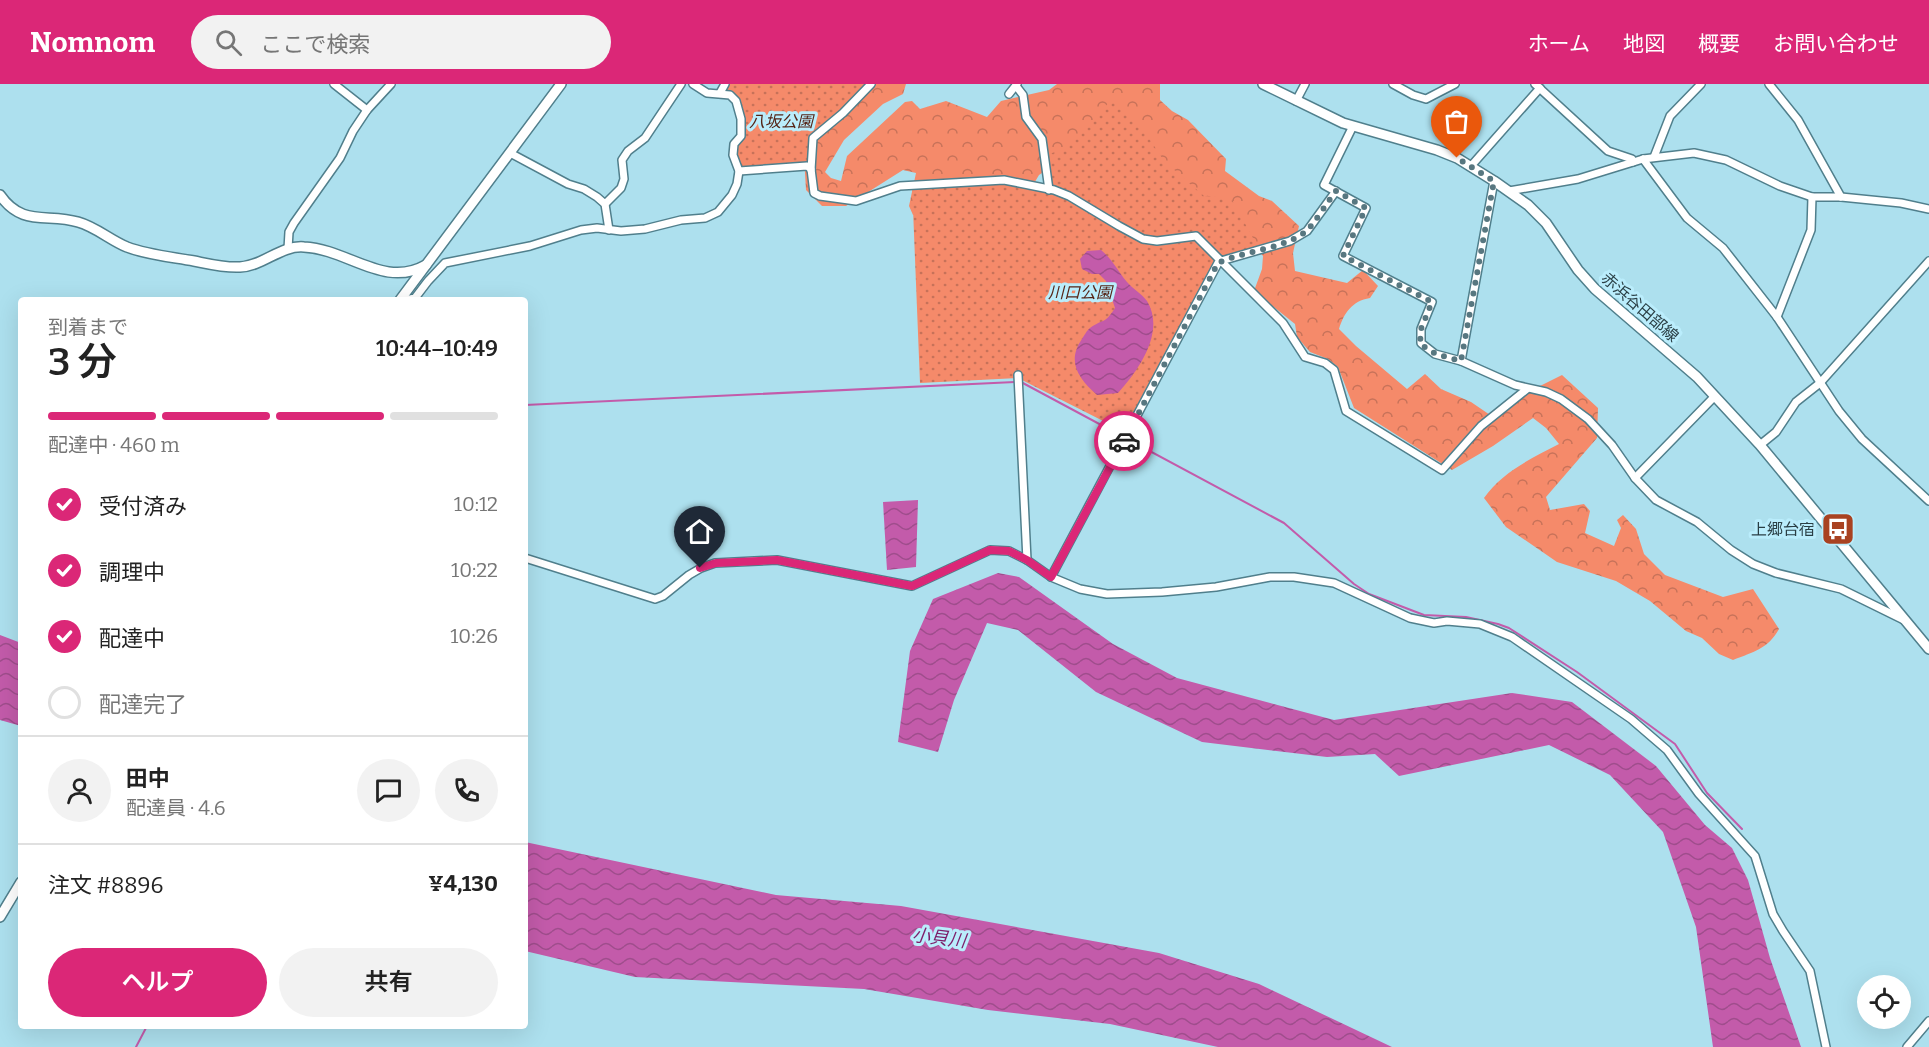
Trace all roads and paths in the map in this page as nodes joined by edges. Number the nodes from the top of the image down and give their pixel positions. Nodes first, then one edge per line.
1 (334, 84) edge
2 (391, 84) edge
3 (561, 84) edge
4 (681, 84) edge
5 (693, 84) edge
6 (725, 84) edge
7 (870, 84) edge
8 (1263, 84) edge
9 (1305, 84) edge
10 (1393, 84) edge
11 (1455, 84) edge
12 (1701, 84) edge
13 (1769, 84) edge
14 (1017, 85) edge
15 (1538, 86) edge
16 (720, 93) junction
17 (1009, 94) dead end
18 (1296, 101) junction
19 (367, 111) junction
20 (1353, 126) junction
21 (510, 153) junction
22 (1654, 157) junction
23 (1642, 159) junction
24 (1633, 162) junction
25 (1471, 166) junction
26 (811, 170) junction
27 (739, 171) junction
28 (1494, 181) junction
29 (1049, 190) junction
30 (1336, 191) junction
31 (1509, 191) junction
32 (0, 195) edge
33 (1812, 196) junction
34 (1841, 197) junction
35 (605, 204) junction
36 (1929, 209) edge
37 (609, 230) junction
38 (288, 249) junction
39 (1221, 261) junction
40 (1929, 261) edge
41 (426, 265) junction
42 (402, 297) edge
43 (417, 297) edge
44 (1777, 317) junction
45 (1461, 361) junction
46 (1018, 375) dead end
47 (1820, 383) junction
48 (1527, 388) junction
49 (1715, 396) junction
50 (1760, 445) junction
51 (1635, 478) junction
52 (1929, 501) edge
53 (528, 559) edge
54 (1027, 560) junction
55 (1051, 577) junction
56 (1905, 620) junction
57 (1929, 649) edge
58 (18, 887) edge
59 (0, 917) edge
60 (1929, 1021) edge
61 (1826, 1047) edge
62 (1907, 1047) edge

1 - 19 street
2 - 19 street
3 - 21 main road
4 - 35 street
5 - 16 street
6 - 16 street
7 - 26 street
8 - 18 main road, 赤浜谷田部線
9 - 18 street
10 - 11 street
12 - 22 street
13 - 34 street
14 - 17 street
14 - 29 street
15 - 24 street
15 - 25 street
16 - 27 street
18 - 20 main road, 赤浜谷田部線
19 - 38 street
20 - 25 main road, 赤浜谷田部線
20 - 30 street
21 - 35 street
21 - 41 main road
22 - 23 street
22 - 33 street
23 - 24 street
23 - 44 street
24 - 31 street
25 - 28 main road, 赤浜谷田部線
26 - 27 street
26 - 29 street
27 - 37 street
28 - 31 main road, 赤浜谷田部線
28 - 45 street
29 - 39 street
30 - 39 street
30 - 45 street
31 - 49 main road, 赤浜谷田部線
32 - 38 main road
33 - 34 street
33 - 44 street
34 - 36 street
35 - 37 street
37 - 43 street
38 - 41 main road
39 - 48 street
39 - 55 street
40 - 47 street
41 - 42 main road
44 - 47 street
45 - 48 street
46 - 54 street
47 - 50 street
47 - 52 street
48 - 51 street
49 - 50 main road, 赤浜谷田部線
49 - 51 street
50 - 56 main road, 赤浜谷田部線
51 - 56 street
53 - 54 street
54 - 55 street
55 - 61 street
56 - 57 main road, 赤浜谷田部線
58 - 59 main road
60 - 62 street

